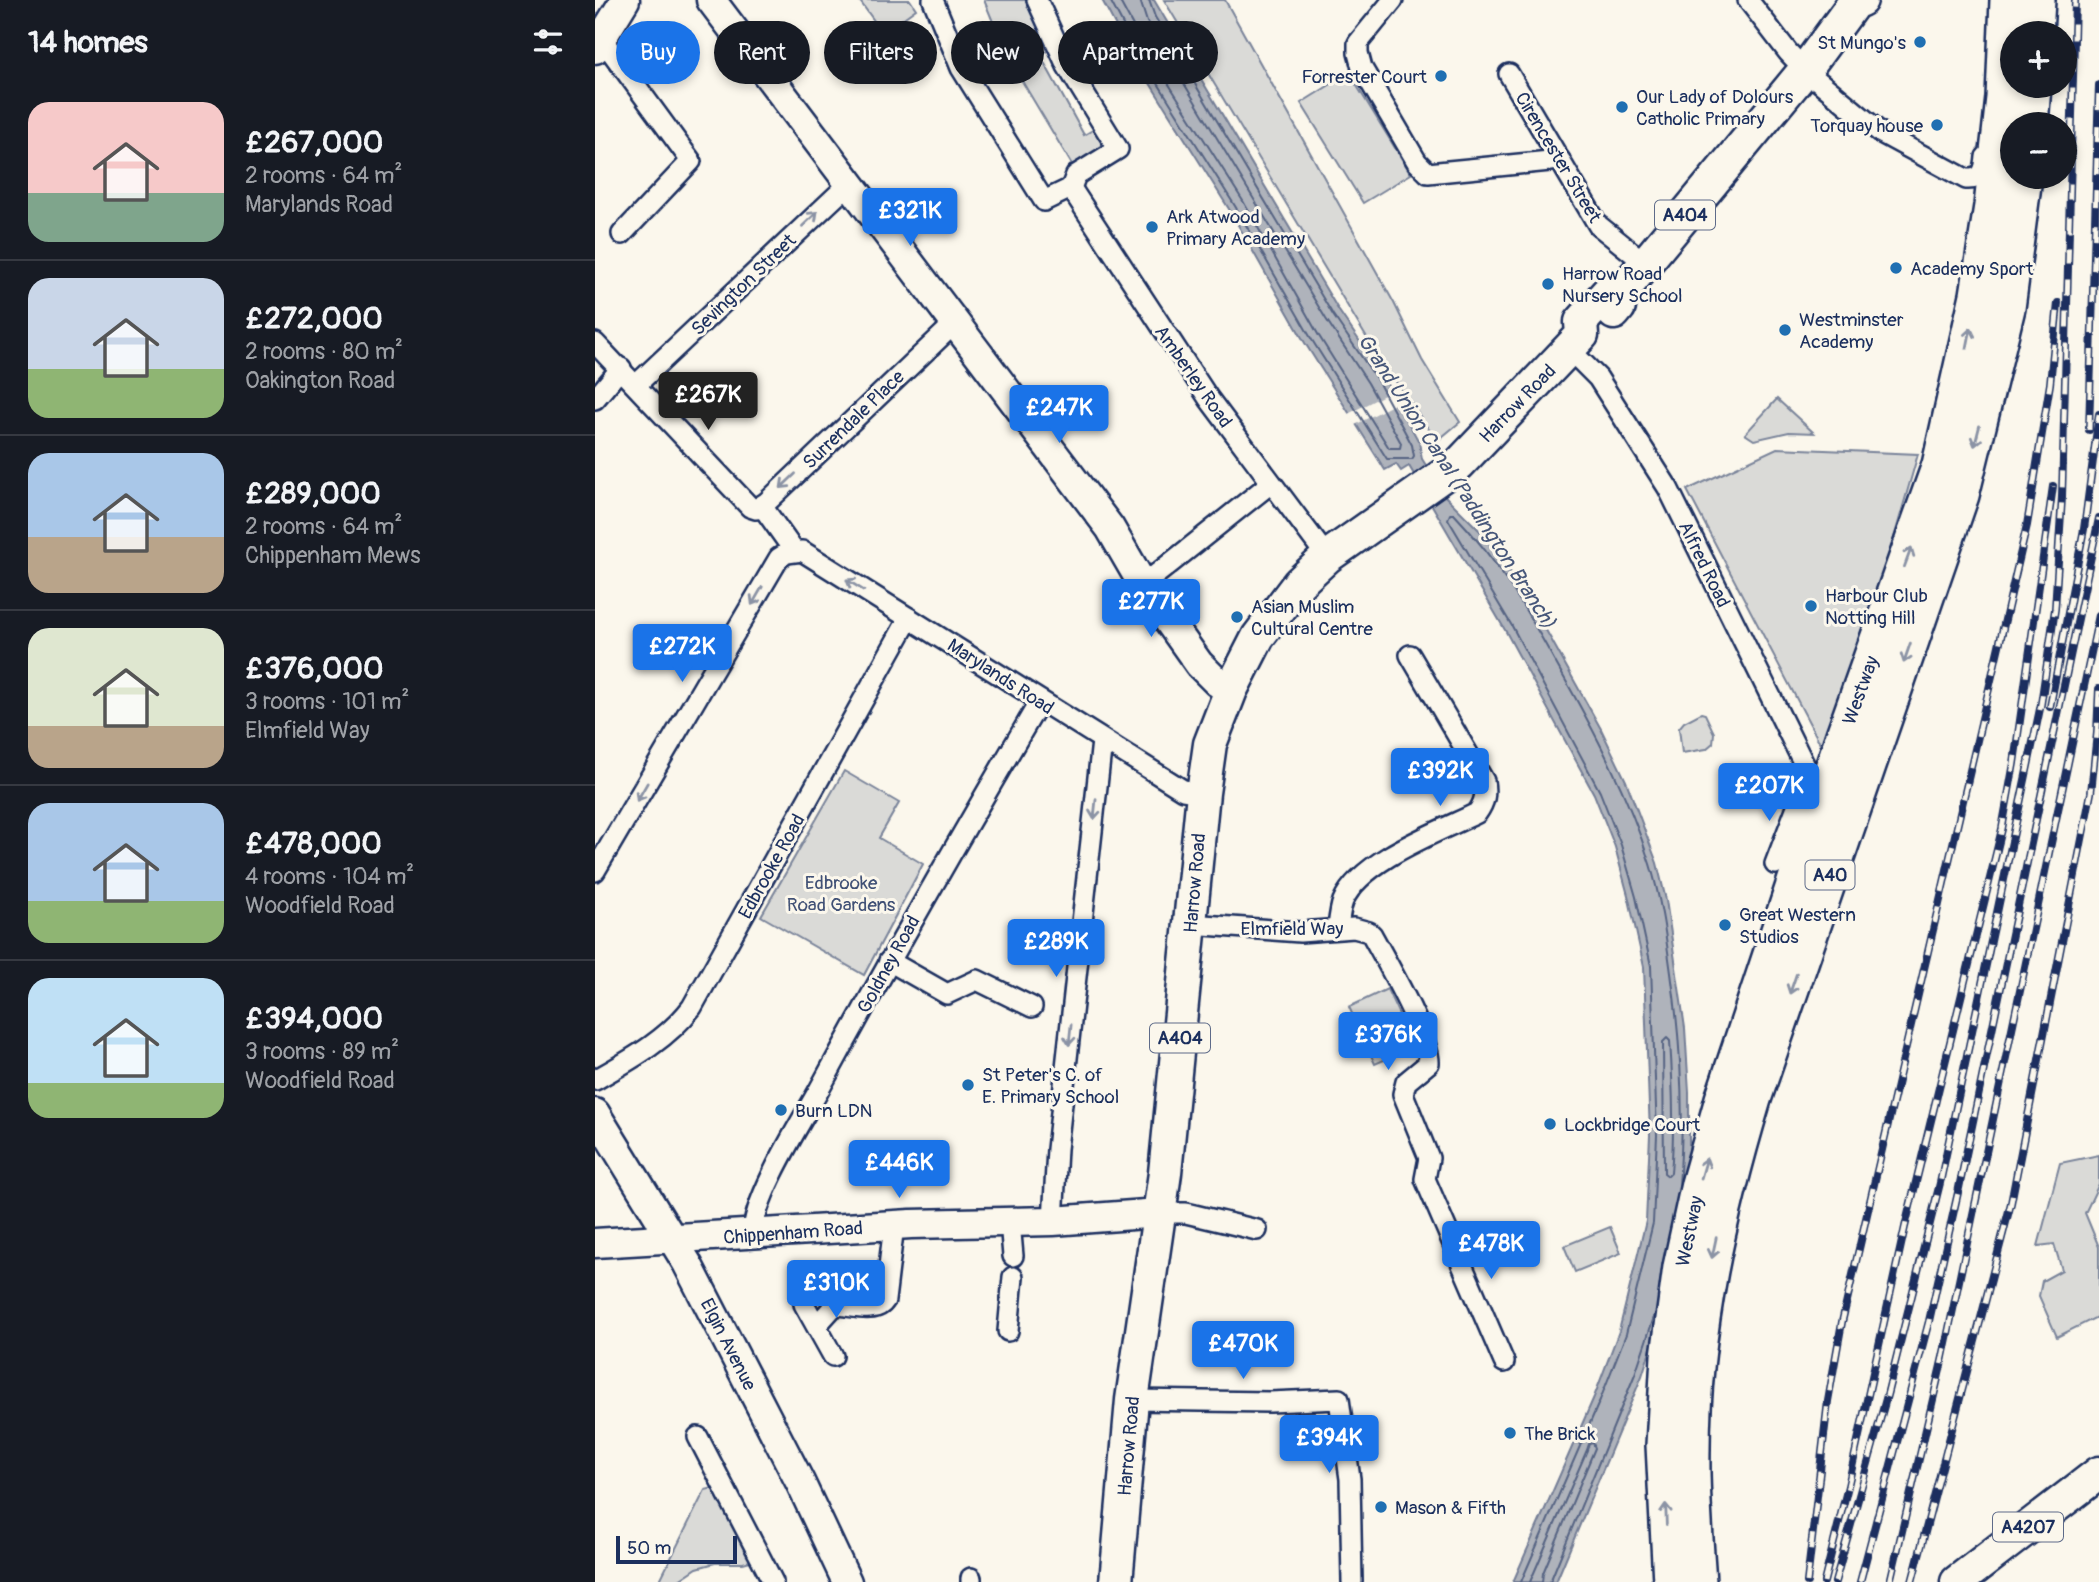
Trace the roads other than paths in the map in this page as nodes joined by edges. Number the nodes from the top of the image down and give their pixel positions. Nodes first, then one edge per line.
1 (625, 0) edge
2 (692, 0) edge
3 (711, 0) edge
4 (933, 0) edge
5 (1037, 0) edge
6 (1392, 0) edge
7 (1748, 0) edge
8 (2008, 0) edge
9 (2037, 0) edge
10 (1856, 1) edge
11 (2036, 21) edge
12 (598, 44) edge
13 (1991, 55) dead end
14 (1805, 70) junction
15 (1509, 74) dead end
16 (1560, 160) junction
17 (844, 188) junction
18 (1070, 188) junction
19 (2022, 189) edge
20 (622, 234) dead end
21 (1645, 263) junction
22 (949, 328) junction
23 (1575, 342) junction
24 (595, 343) edge
25 (621, 368) junction
26 (636, 384) junction
27 (595, 399) edge
28 (1271, 483) junction
29 (756, 507) junction
30 (798, 551) junction
31 (1327, 557) junction
32 (1143, 585) junction
33 (909, 618) junction
34 (1410, 655) dead end
35 (1231, 690) junction
36 (1040, 701) junction
37 (1102, 741) junction
38 (1203, 793) junction
39 (1775, 864) dead end
40 (595, 871) edge
41 (1190, 924) junction
42 (1338, 928) junction
43 (889, 961) junction
44 (1032, 1007) dead end
45 (595, 1080) edge
46 (595, 1114) edge
47 (1159, 1213) junction
48 (1053, 1220) junction
49 (1010, 1222) junction
50 (894, 1225) junction
51 (1257, 1230) dead end
52 (754, 1234) junction
53 (673, 1240) junction
54 (595, 1243) edge
55 (1013, 1256) dead end
56 (1013, 1277) dead end
57 (804, 1304) dead end
58 (817, 1325) junction
59 (1007, 1331) dead end
60 (833, 1356) dead end
61 (1504, 1362) dead end
62 (1132, 1400) junction
63 (698, 1437) dead end
64 (2099, 1473) edge
65 (1971, 1578) edge
66 (773, 1582) edge
67 (847, 1582) edge
68 (1116, 1582) edge
69 (1352, 1582) edge
70 (1671, 1582) edge
71 (1698, 1582) edge

1 - 12 street
2 - 17 street
3 - 17 street
4 - 18 street
5 - 18 street
6 - 16 street
7 - 14 street
70 -> 8 highway, Westway / A40
9 - 11 highway
10 - 14 main road, Harrow Road / A404
12 - 20 street
13 - 14 street
14 - 21 main road, Harrow Road / A404
15 - 16 street, Cirencester Street
16 - 21 street, Cirencester Street
17 - 22 street
26 -> 17 street, Sevington Street
18 - 28 street, Amberley Road
19 -> 71 highway, Westway / A40
21 - 23 main road, Harrow Road / A404
22 -> 29 street, Surrendale Place
22 - 32 street
23 - 31 main road, Harrow Road / A404
23 - 39 street, Alfred Road
24 - 25 street, Marylands Road
25 - 26 street, Marylands Road
25 - 27 street
26 - 29 street, Marylands Road
28 - 31 street, Amberley Road
28 - 32 street
29 - 30 street, Marylands Road
33 -> 30 street, Marylands Road
30 -> 40 street
31 - 35 main road, Harrow Road / A404
32 - 35 street
33 - 36 street, Marylands Road
33 - 45 street, Edbrooke Road
34 - 42 street
35 - 38 main road, Harrow Road / A404
36 - 37 street, Marylands Road
36 - 43 street, Goldney Road
37 - 38 street, Marylands Road
37 -> 48 street
38 - 41 main road, Harrow Road / A404
41 - 42 street, Elmfield Way
41 - 47 main road, Harrow Road / A404
42 - 61 street, Elmfield Way
43 - 44 street
43 - 52 street, Goldney Road
46 - 53 street, Elgin Avenue
47 - 48 street, Chippenham Road
47 - 51 street
47 - 62 main road, Harrow Road / A404
48 - 49 street, Chippenham Road
49 - 50 street, Chippenham Road
49 - 55 street
50 - 52 street, Chippenham Road
50 - 58 street
52 - 53 street, Chippenham Road
53 - 54 street, Chippenham Road
53 - 67 street, Elgin Avenue
56 - 59 street
57 - 58 street
58 - 60 street
62 - 68 main road, Harrow Road / A404
62 - 69 street
63 - 66 street
64 - 65 main road, A4207

